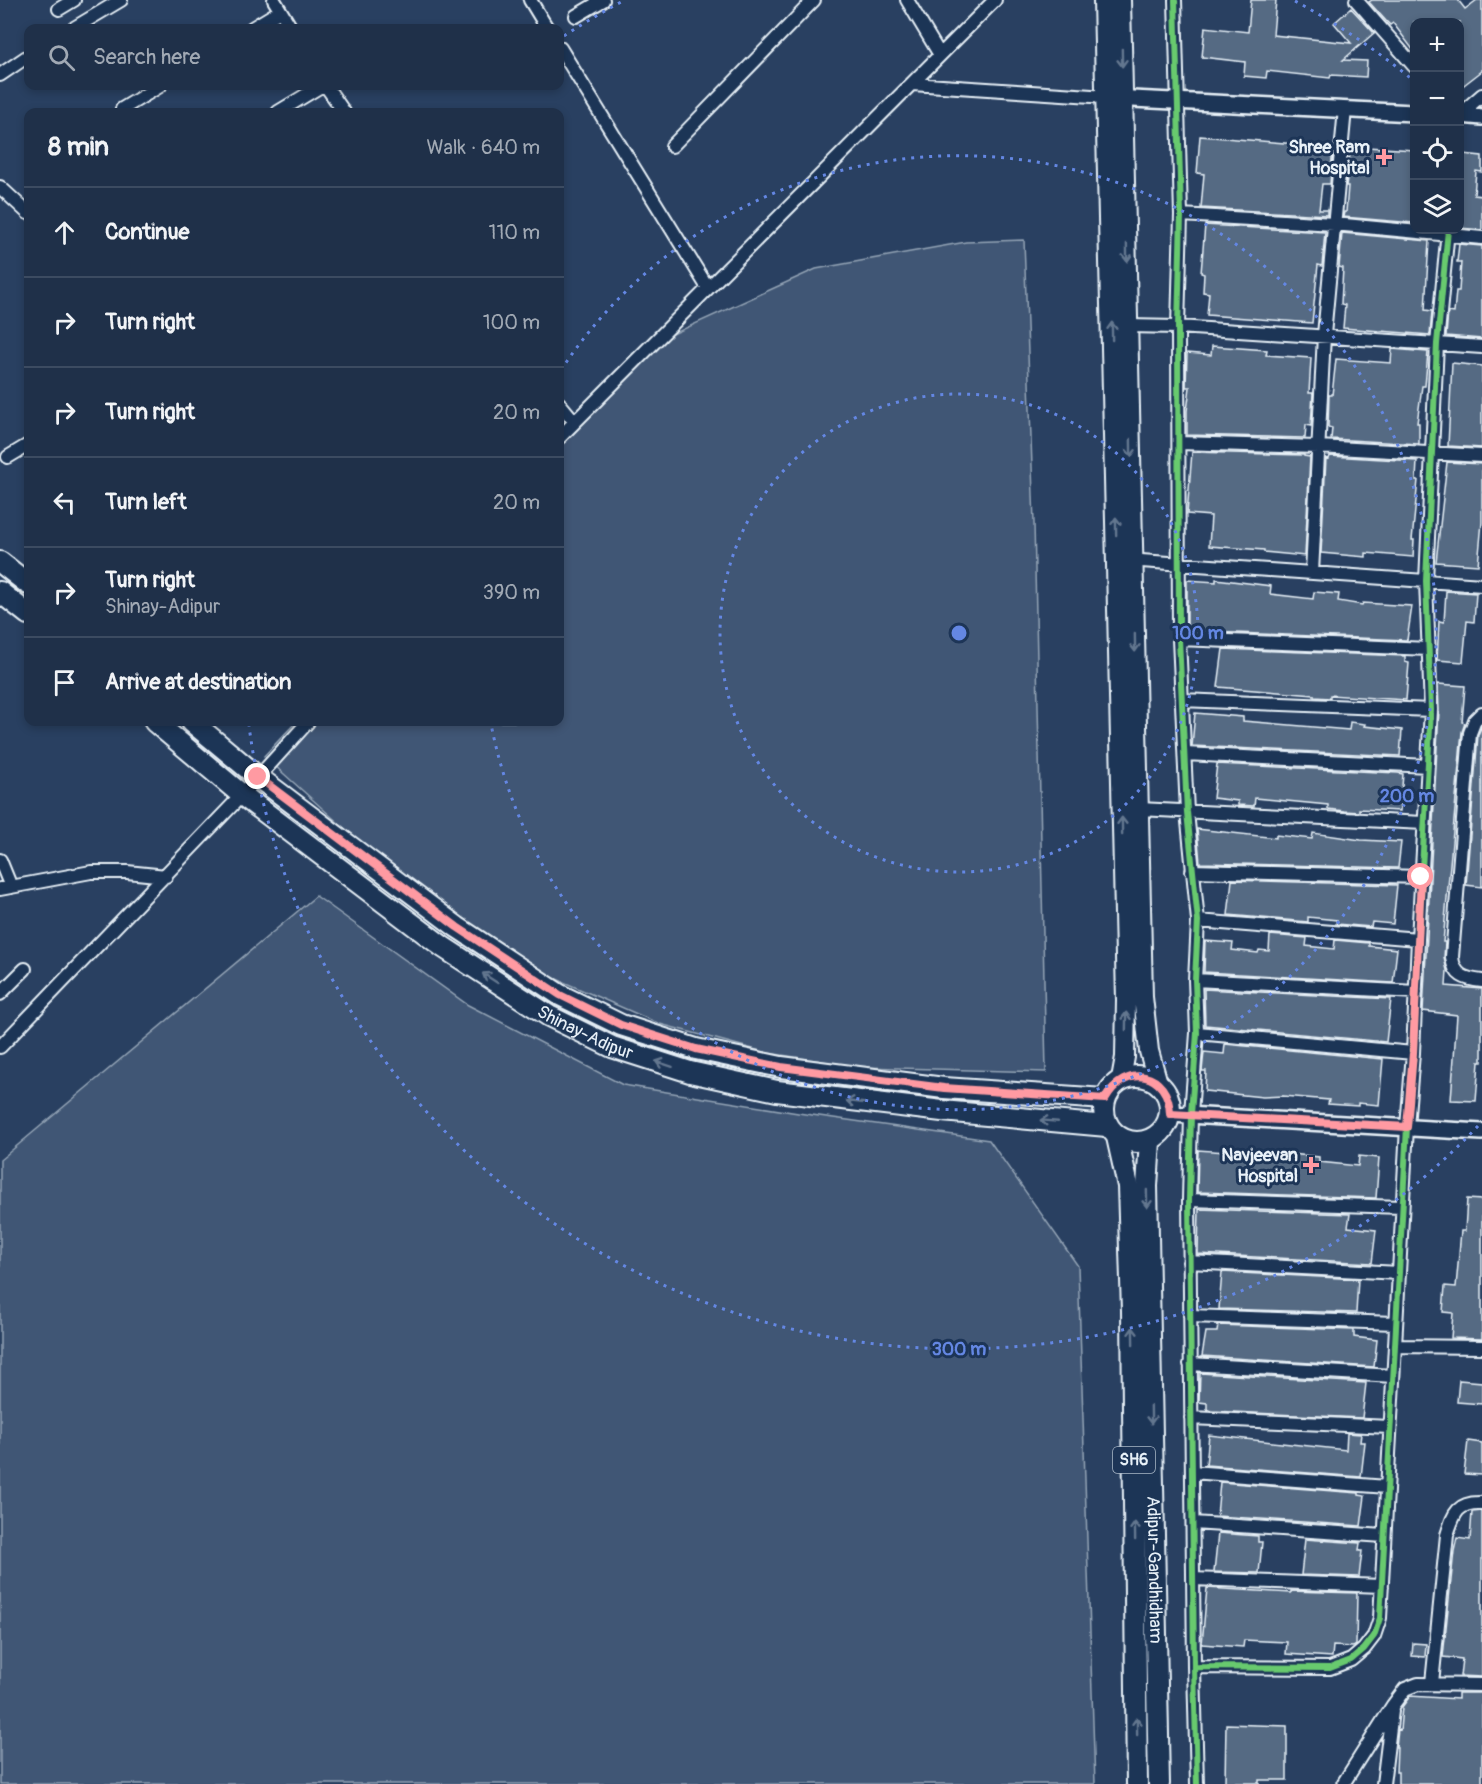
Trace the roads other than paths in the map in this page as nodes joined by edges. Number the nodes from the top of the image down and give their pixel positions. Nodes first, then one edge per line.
1 (74, 0) edge
2 (121, 0) edge
3 (530, 0) edge
4 (603, 0) edge
5 (814, 0) edge
6 (907, 0) edge
7 (995, 0) edge
8 (1103, 0) edge
9 (1121, 0) edge
10 (1175, 0) edge
11 (1356, 0) edge
12 (277, 5) edge
13 (59, 9) dead end
14 (576, 16) dead end
15 (81, 24) edge
16 (256, 24) edge
17 (289, 24) edge
18 (545, 24) edge
19 (564, 54) edge
20 (940, 56) junction
21 (24, 59) edge
22 (1410, 61) edge
23 (0, 75) edge
24 (912, 84) junction
25 (153, 90) edge
26 (314, 90) edge
27 (329, 90) edge
28 (1482, 95) edge
29 (1115, 98) junction
30 (1178, 101) junction
31 (124, 108) edge
32 (285, 108) edge
33 (341, 108) edge
34 (1345, 109) junction
35 (1464, 111) edge
36 (1410, 113) edge
37 (1464, 115) edge
38 (1482, 117) edge
39 (672, 146) dead end
40 (0, 187) edge
41 (24, 209) edge
42 (1181, 214) junction
43 (1334, 224) junction
44 (1410, 229) edge
45 (1447, 234) edge
46 (1459, 234) edge
47 (1482, 238) edge
48 (708, 288) junction
49 (1128, 326) junction
50 (1178, 327) junction
51 (1324, 336) junction
52 (1437, 344) junction
53 (1482, 347) edge
54 (564, 409) edge
55 (575, 422) junction
56 (564, 433) edge
57 (1179, 443) junction
58 (24, 447) edge
59 (1318, 447) junction
60 (1432, 453) junction
61 (1482, 456) edge
62 (8, 457) dead end
63 (1125, 560) junction
64 (0, 561) edge
65 (1178, 564) junction
66 (1312, 573) junction
67 (24, 581) edge
68 (1426, 581) junction
69 (1482, 585) edge
70 (0, 592) edge
71 (24, 611) edge
72 (1179, 639) junction
73 (1428, 649) junction
74 (1182, 700) junction
75 (1431, 710) junction
76 (1482, 713) edge
77 (160, 726) edge
78 (197, 726) edge
79 (304, 726) edge
80 (1185, 754) junction
81 (1428, 766) junction
82 (258, 777) junction
83 (243, 795) junction
84 (1139, 809) junction
85 (1187, 812) junction
86 (1424, 823) junction
87 (0, 860) edge
88 (1192, 871) junction
89 (166, 876) junction
90 (1421, 877) junction
91 (5, 888) edge
92 (1198, 921) junction
93 (1418, 939) junction
94 (25, 969) dead end
95 (1195, 980) junction
96 (1482, 981) edge
97 (1416, 992) junction
98 (0, 994) edge
99 (1197, 1033) junction
100 (0, 1047) edge
101 (1413, 1053) junction
102 (1121, 1079) junction
103 (1158, 1083) junction
104 (1105, 1099) junction
105 (1170, 1114) junction
106 (1191, 1114) junction
107 (1407, 1127) junction
108 (1112, 1131) junction
109 (1482, 1132) edge
110 (1150, 1141) junction
111 (1189, 1200) junction
112 (1402, 1207) junction
113 (1189, 1262) junction
114 (1399, 1273) junction
115 (1190, 1316) junction
116 (1396, 1323) junction
117 (1395, 1346) junction
118 (1482, 1347) edge
119 (1191, 1365) junction
120 (1393, 1376) junction
121 (1191, 1418) junction
122 (1390, 1427) junction
123 (1192, 1472) junction
124 (1387, 1487) junction
125 (1482, 1503) edge
126 (1192, 1522) junction
127 (1384, 1536) junction
128 (1193, 1579) junction
129 (1382, 1586) junction
130 (1194, 1667) junction
131 (1432, 1683) junction
132 (1482, 1685) edge
133 (1393, 1705) junction
134 (1137, 1784) edge
135 (1159, 1784) edge
136 (1197, 1784) edge
137 (1343, 1784) edge
138 (1383, 1784) edge

1 - 13 street
2 - 15 street
3 - 18 street
4 - 14 street
5 - 39 street
6 - 20 street
7 - 20 street
8 - 29 main road
9 -> 29 main road
10 - 30 street
11 - 22 street
12 - 16 street
12 - 17 street
19 - 48 street
20 - 24 street
21 - 23 street
24 - 29 street
24 - 48 street
25 - 31 street
26 - 32 street
27 - 33 street
28 - 35 street
29 - 30 street
29 -> 49 main road
63 -> 29 main road
30 - 34 street
30 - 42 street
34 - 36 street
34 - 43 street
37 - 38 street
40 - 41 street
42 - 43 street
42 - 50 street
43 - 44 street
43 - 51 street
45 - 52 street
46 - 47 street
48 - 55 street
49 - 50 street
49 -> 63 main road
50 - 51 street
50 - 57 street
51 - 52 street
51 - 59 street
52 - 53 street
52 - 60 street
54 - 55 street
55 - 56 street
57 - 59 street
57 - 65 street
58 - 62 street
59 - 60 street
59 - 66 street
60 - 61 street
60 - 68 street
63 - 65 street
63 -> 84 main road
102 -> 63 main road
64 - 67 main road
65 - 66 street
65 - 72 street
66 - 68 street
68 - 69 street
68 - 73 street
70 - 71 main road
72 - 73 street
72 - 74 street
73 - 75 street
74 - 75 street
74 - 80 street
75 - 81 street
76 - 96 street
77 - 83 main road, Shinay-Adipur
78 - 82 main road, Shinay-Adipur
79 - 82 street
80 - 81 street
80 - 85 street
81 - 86 street
82 - 83 street
82 - 104 main road, Shinay-Adipur
83 - 89 street
108 -> 83 main road, Shinay-Adipur
84 - 85 street
84 - 103 main road
85 - 86 street
85 - 88 street
86 - 90 street
87 - 91 street
88 - 90 street
88 - 92 street
89 - 91 street
89 - 100 street
90 - 93 street
92 - 93 street
92 - 95 street
93 - 97 street
94 - 98 street
95 - 97 street
95 - 99 street
97 - 101 street
99 - 101 street
99 - 106 street
101 - 107 street
102 - 103 main road
102 - 104 main road
103 - 105 main road
104 - 108 main road, SH6
105 - 106 street
105 - 110 main road
106 - 107 street
106 - 111 street
107 - 109 street
107 - 112 street
108 - 110 main road
134 -> 108 main road, SH6
110 -> 135 main road, Adipur-Gandhidham / SH6
111 - 112 street
111 - 113 street
112 - 114 street
113 - 114 street
113 - 115 street
114 - 116 street
115 - 116 street
115 - 119 street
116 - 117 street
117 - 118 street
117 - 120 street
119 - 120 street
119 - 121 street
120 - 122 street
121 - 122 street
121 - 123 street
122 - 124 street
123 - 124 street
123 - 126 street
124 - 127 street
125 - 131 street
126 - 127 street
126 - 128 street
127 - 129 street
128 - 129 street
128 - 130 street
129 - 130 street
130 - 136 street
131 - 132 street
131 - 133 street
133 - 137 street
133 - 138 street

